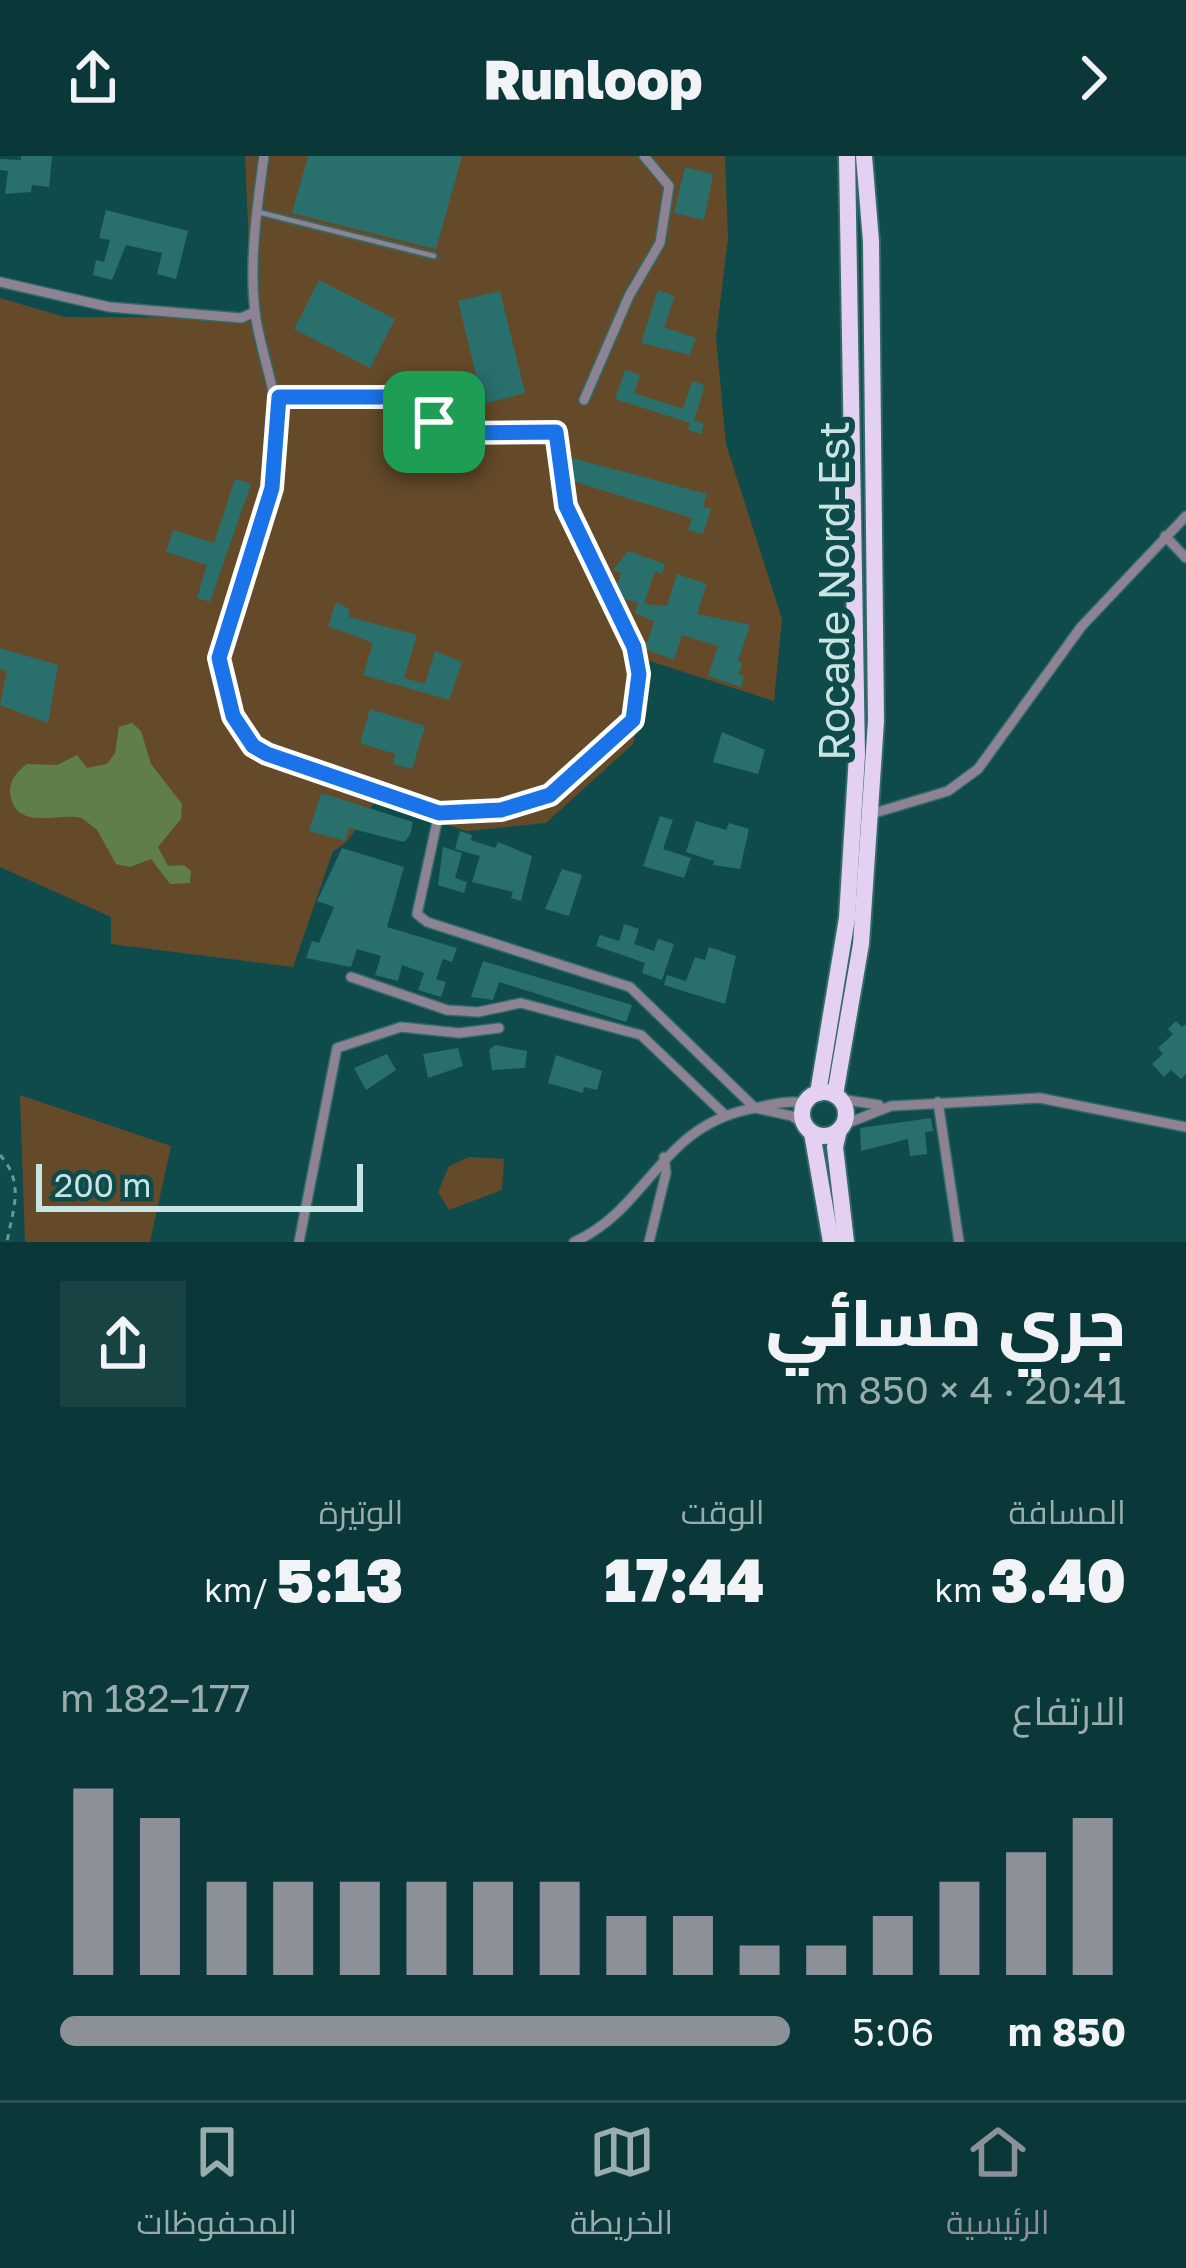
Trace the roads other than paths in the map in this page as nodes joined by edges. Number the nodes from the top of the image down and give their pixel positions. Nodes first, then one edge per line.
1 (264, 156) edge
2 (644, 156) edge
3 (847, 156) edge
4 (864, 156) edge
5 (259, 212) junction
6 (434, 256) dead end
7 (0, 282) edge
8 (255, 312) junction
9 (279, 397) junction
10 (584, 400) dead end
11 (1186, 516) edge
12 (1176, 526) junction
13 (1165, 536) junction
14 (1186, 537) edge
15 (1186, 558) edge
16 (439, 813) junction
17 (866, 815) junction
18 (351, 977) dead end
19 (499, 1028) dead end
20 (824, 1097) junction
21 (938, 1102) junction
22 (891, 1106) junction
23 (755, 1108) junction
24 (724, 1114) junction
25 (841, 1127) junction
26 (1186, 1127) edge
27 (808, 1129) junction
28 (664, 1157) junction
29 (299, 1242) edge
30 (574, 1242) edge
31 (649, 1242) edge
32 (831, 1242) edge
33 (846, 1242) edge
34 (959, 1242) edge

1 - 5 street
2 - 10 street
3 - 20 highway, Rocade Nord-Est
4 - 17 highway, Rocade Nord-Est
5 - 6 lane
5 - 8 street
7 - 8 street
8 - 9 street
9 - 16 street
9 - 16 street
11 - 12 street
12 - 13 street
12 - 14 street
13 - 15 street
13 - 17 street
16 - 23 street
17 - 20 highway, Rocade Nord-Est
18 - 24 street
19 - 29 street
20 - 22 street
20 - 23 street
20 - 25 highway
20 - 27 highway
21 - 22 street
21 - 26 street
21 - 34 street
22 - 25 street
23 - 24 street
23 - 27 street
24 - 28 street
25 - 27 highway
25 - 33 highway
27 - 32 highway
28 - 30 street
28 - 31 street

